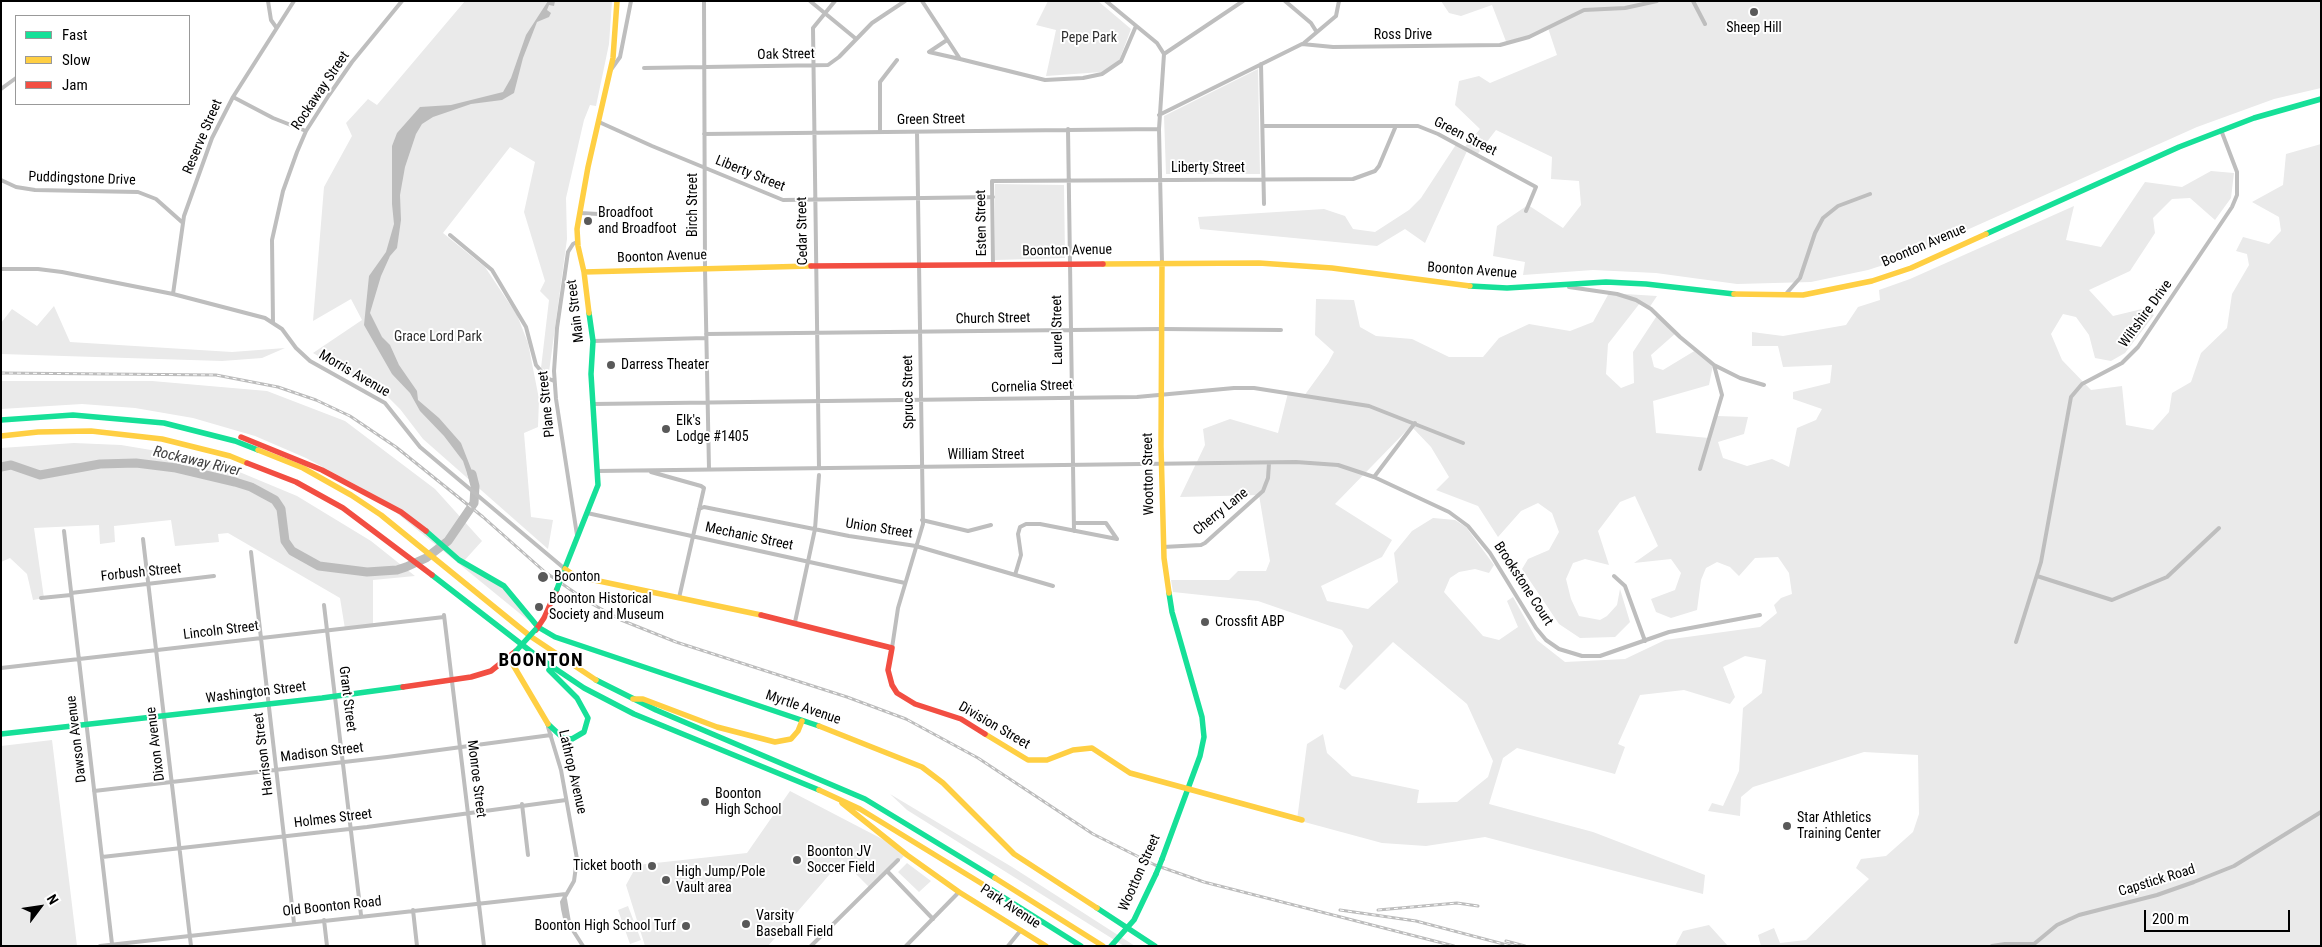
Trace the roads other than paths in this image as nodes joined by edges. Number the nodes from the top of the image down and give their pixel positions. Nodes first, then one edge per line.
1 (268, 1) edge
2 (294, 1) edge
3 (402, 1) edge
4 (617, 1) edge
5 (633, 1) edge
6 (704, 1) edge
7 (810, 1) edge
8 (835, 1) edge
9 (905, 1) edge
10 (922, 1) edge
11 (1106, 1) edge
12 (1244, 1) edge
13 (1285, 1) edge
14 (1339, 1) edge
15 (1657, 1) edge
16 (1692, 1) edge
17 (825, 14) junction
18 (1705, 24) dead end
19 (1136, 26) junction
20 (276, 27) junction
21 (1316, 31) junction
22 (855, 38) junction
23 (947, 40) junction
24 (1302, 44) junction
25 (1164, 54) junction
26 (960, 58) junction
27 (898, 60) dead end
28 (1261, 64) junction
29 (813, 66) junction
30 (704, 67) junction
31 (644, 68) dead end
32 (610, 71) junction
33 (15, 79) edge
34 (1, 89) edge
35 (233, 97) junction
36 (2321, 99) edge
37 (1159, 115) junction
38 (599, 122) junction
39 (1263, 126) junction
40 (1395, 128) junction
41 (1068, 129) junction
42 (1158, 129) junction
43 (2221, 130) junction
44 (306, 131) junction
45 (880, 132) junction
46 (918, 132) junction
47 (814, 133) junction
48 (704, 134) junction
49 (705, 168) junction
50 (1264, 179) junction
51 (1, 180) edge
52 (1160, 180) junction
53 (992, 181) joint
54 (1068, 182) junction
55 (1870, 194) dead end
56 (992, 197) junction
57 (917, 199) junction
58 (814, 200) junction
59 (1264, 204) dead end
60 (1526, 210) dead end
61 (580, 213) junction
62 (616, 215) dead end
63 (183, 223) junction
64 (450, 235) dead end
65 (578, 242) junction
66 (1162, 263) junction
67 (1068, 264) junction
68 (993, 265) junction
69 (815, 266) junction
70 (918, 266) junction
71 (1, 269) edge
72 (705, 269) junction
73 (584, 272) junction
74 (1557, 285) junction
75 (173, 294) junction
76 (1784, 297) junction
77 (273, 323) junction
78 (1162, 329) junction
79 (1070, 330) junction
80 (1281, 330) dead end
81 (816, 332) junction
82 (919, 332) junction
83 (706, 336) junction
84 (593, 341) junction
85 (1714, 365) junction
86 (554, 381) junction
87 (1764, 385) dead end
88 (1161, 396) junction
89 (1070, 398) junction
90 (920, 400) junction
91 (817, 401) junction
92 (708, 402) junction
93 (593, 404) junction
94 (1, 420) edge
95 (146, 420) junction
96 (1415, 423) junction
97 (1, 436) edge
98 (1463, 442) dead end
99 (1269, 463) junction
100 (1161, 464) junction
101 (1073, 465) junction
102 (922, 466) junction
103 (819, 468) junction
104 (1700, 469) dead end
105 (646, 470) junction
106 (709, 470) junction
107 (597, 471) junction
108 (819, 475) dead end
109 (1374, 477) junction
110 (699, 509) junction
111 (587, 514) junction
112 (922, 520) junction
113 (1074, 523) junction
114 (991, 525) dead end
115 (2220, 528) dead end
116 (815, 529) junction
117 (64, 531) dead end
118 (1074, 531) junction
119 (693, 536) junction
120 (578, 537) junction
121 (143, 539) dead end
122 (916, 546) junction
123 (1163, 547) junction
124 (251, 552) dead end
125 (808, 561) junction
126 (564, 571) junction
127 (1015, 575) junction
128 (214, 576) dead end
129 (1614, 576) dead end
130 (2036, 576) junction
131 (905, 582) junction
132 (149, 584) junction
133 (1053, 586) dead end
134 (71, 594) junction
135 (41, 598) dead end
136 (679, 598) junction
137 (324, 605) dead end
138 (1760, 615) dead end
139 (444, 616) joint
140 (794, 622) junction
141 (537, 629) junction
142 (327, 630) junction
143 (508, 634) junction
144 (261, 637) junction
145 (1645, 641) junction
146 (2016, 642) dead end
147 (892, 648) junction
148 (156, 650) junction
149 (509, 658) junction
150 (78, 659) junction
151 (1, 668) edge
152 (452, 680) junction
153 (335, 696) junction
154 (632, 699) junction
155 (269, 704) junction
156 (164, 716) junction
157 (802, 720) junction
158 (86, 724) junction
159 (548, 724) junction
160 (1, 734) edge
161 (551, 735) junction
162 (460, 747) junction
163 (343, 762) junction
164 (277, 770) junction
165 (172, 782) junction
166 (1188, 788) junction
167 (94, 791) junction
168 (838, 798) junction
169 (566, 800) junction
170 (522, 804) junction
171 (469, 812) junction
172 (2321, 812) edge
173 (1302, 820) dead end
174 (350, 829) junction
175 (285, 836) junction
176 (179, 848) junction
177 (528, 855) dead end
178 (102, 858) junction
179 (898, 860) dead end
180 (887, 871) junction
181 (959, 892) junction
182 (566, 896) junction
183 (479, 902) junction
184 (413, 910) junction
185 (361, 916) junction
186 (933, 919) junction
187 (324, 920) junction
188 (294, 923) junction
189 (1127, 928) junction
190 (1021, 930) junction
191 (189, 935) junction
192 (112, 944) junction
193 (100, 946) edge
194 (191, 946) edge
195 (327, 946) edge
196 (417, 946) edge
197 (484, 946) edge
198 (583, 946) edge
199 (811, 946) edge
200 (906, 946) edge
201 (1008, 946) edge
202 (1046, 946) edge
203 (1081, 946) edge
204 (1103, 946) edge
205 (1111, 946) edge
206 (1155, 946) edge
207 (1992, 946) edge

1 - 20 street
2 - 20 street, Reserve Street
3 - 44 street, Rockaway Street
4 - 32 main road, Main Street
5 - 32 street
6 - 30 street, Birch Street
7 - 17 street
8 - 17 street, Cedar Street
9 - 22 street, Oak Street
10 - 23 street
11 - 19 street
12 - 25 street
13 - 21 street
14 - 21 street
15 - 24 street, Ross Drive
16 - 18 street
17 - 22 street
17 - 29 street, Cedar Street
19 - 25 street
19 - 26 street
20 - 35 street, Reserve Street
21 - 24 street
22 - 29 street, Oak Street
23 - 26 street
23 - 26 street
24 - 28 street, Ross Drive
25 - 37 street, Wootton Street
27 - 45 street
28 - 37 street, Ross Drive
28 - 39 street
29 - 30 street, Oak Street
29 - 47 street, Cedar Street
30 - 31 street, Oak Street
30 - 48 street, Birch Street
32 - 38 main road, Main Street
33 - 34 street
35 - 44 street
35 - 63 street, Reserve Street
36 - 43 main road, Boonton Avenue
37 - 42 street, Wootton Street
38 - 49 street, Liberty Street
38 - 61 main road, Main Street
39 - 40 street, Green Street
39 - 50 street
40 - 50 street, Liberty Street
40 - 60 street, Green Street
41 - 42 street, Green Street
41 - 46 street, Green Street
41 - 54 street, Laurel Street
42 - 52 street, Wootton Street
43 - 76 main road, Boonton Avenue
43 - 130 street, Wiltshire Drive
44 - 77 street, Rockaway Street
45 - 46 street, Green Street
45 - 47 street, Green Street
46 - 57 street, Spruce Street
47 - 48 street, Green Street
47 - 58 street, Cedar Street
48 - 49 street, Birch Street
49 - 58 street, Liberty Street
49 - 72 street, Birch Street
50 - 52 street, Liberty Street
50 - 59 street
51 - 63 street, Puddingstone Drive
52 - 54 street, Liberty Street
52 - 66 street, Wootton Street
53 - 54 street, Liberty Street
53 - 56 street, Esten Street
54 - 67 street, Laurel Street
55 - 76 street
56 - 57 street, Liberty Street
56 - 68 street, Esten Street
57 - 58 street, Liberty Street
57 - 70 street, Spruce Street
58 - 69 street, Cedar Street
61 - 62 street
61 - 65 main road, Main Street
63 - 75 street, Reserve Street
64 - 86 street
65 - 73 main road, Main Street
65 - 86 street, Plane Street
66 - 67 main road, Boonton Avenue
66 - 74 main road, Boonton Avenue
66 - 78 main road, Wootton Street
67 - 68 main road, Boonton Avenue
67 - 79 street, Laurel Street
68 - 70 main road, Boonton Avenue
69 - 70 main road, Boonton Avenue
69 - 72 main road, Boonton Avenue
69 - 81 street, Cedar Street
70 - 82 street, Spruce Street
71 - 75 street, Morris Avenue
72 - 73 main road, Boonton Avenue
72 - 83 street, Birch Street
73 - 84 main road, Main Street
74 - 76 main road, Boonton Avenue
74 - 85 street
75 - 77 street, Morris Avenue
77 - 126 street, Morris Avenue
78 - 79 street, Church Street
78 - 80 street, Church Street
78 - 88 main road, Wootton Street
79 - 82 street, Church Street
79 - 89 street, Laurel Street
81 - 82 street, Church Street
81 - 83 street, Church Street
81 - 91 street, Cedar Street
82 - 90 street, Spruce Street
83 - 84 street, Church Street
83 - 92 street, Birch Street
84 - 93 main road, Main Street
85 - 87 street
85 - 104 street
86 - 120 street, Plane Street
88 - 89 street, Cornelia Street
88 - 96 street, Cornelia Street
88 - 100 main road, Wootton Street
89 - 90 street, Cornelia Street
89 - 101 street, Laurel Street
90 - 91 street, Cornelia Street
90 - 102 street, Spruce Street
91 - 92 street, Cornelia Street
91 - 103 street, Cedar Street
92 - 93 street, Cornelia Street
92 - 106 street, Birch Street
93 - 107 main road, Main Street
94 - 95 main road
95 - 141 main road, Myrtle Avenue
95 - 154 main road
96 - 98 street, Cornelia Street
96 - 109 street
97 - 143 main road
99 - 100 street, William Street
99 - 109 street, William Street
99 - 123 street, Cherry Lane
100 - 101 street, William Street
100 - 123 main road, Wootton Street
101 - 102 street, William Street
101 - 113 street, Laurel Street
102 - 103 street, William Street
102 - 112 street, Spruce Street
103 - 106 street, William Street
105 - 106 street, William Street
105 - 107 street, William Street
105 - 110 street
107 - 111 main road, Main Street
108 - 116 street
109 - 145 street, Brookstone Court
110 - 116 street, Union Street
110 - 119 street
111 - 119 street, Mechanic Street
111 - 120 main road, Main Street
112 - 114 street
112 - 122 street, Spruce Street
113 - 118 street, Laurel Street
113 - 118 street
115 - 130 street
116 - 122 street, Union Street
116 - 125 street
117 - 134 street, Dawson Avenue
118 - 127 street
119 - 125 street, Mechanic Street
119 - 136 street
120 - 126 main road, Main Street
121 - 132 street, Dixon Avenue
122 - 127 street, Union Street
122 - 131 street, Spruce Street
123 - 166 main road, Wootton Street
124 - 144 street, Harrison Street
125 - 131 street, Mechanic Street
125 - 140 street
126 - 136 main road
126 - 141 main road, Main Street, bridge
127 - 133 street, Union Street
128 - 132 street, Forbush Street
129 - 145 street
130 - 146 street, Wiltshire Drive
131 - 147 street, Spruce Street
132 - 134 street, Forbush Street
132 - 148 street, Dixon Avenue
134 - 135 street, Forbush Street
134 - 150 street, Dawson Avenue
136 - 140 main road
137 - 142 street, Grant Street
138 - 145 street, Brookstone Court
139 - 142 street, Lincoln Street
139 - 152 street, Monroe Street
140 - 147 main road
141 - 149 main road, Main Street, bridge
141 - 157 main road, Myrtle Avenue
142 - 144 street, Lincoln Street
142 - 153 street, Grant Street
143 - 159 main road
143 - 168 main road
144 - 148 street, Lincoln Street
144 - 155 street, Harrison Street
147 - 166 main road, Division Street
148 - 150 street, Lincoln Street
148 - 156 street, Dixon Avenue
149 - 152 main road, Washington Street
149 - 159 main road, Lathrop Avenue
150 - 151 street, Lincoln Street
150 - 158 street, Dawson Avenue
152 - 153 main road, Washington Street
152 - 162 street, Monroe Street
153 - 155 main road, Washington Street
153 - 163 street, Grant Street
154 - 157 main road
154 - 204 main road
155 - 156 main road, Washington Street
155 - 164 street, Harrison Street
156 - 158 main road, Washington Street
156 - 165 street, Dixon Avenue
157 - 189 main road, Myrtle Avenue
158 - 160 main road, Washington Street
158 - 167 street, Dawson Avenue
159 - 161 street, Lathrop Avenue
161 - 162 street, Madison Street
161 - 169 street, Lathrop Avenue
162 - 163 street, Madison Street
162 - 171 street, Monroe Street
163 - 164 street, Madison Street
163 - 174 street, Grant Street
164 - 165 street, Madison Street
164 - 175 street, Harrison Street
165 - 167 street, Madison Street
165 - 176 street, Dixon Avenue
166 - 173 main road, Division Street
166 - 189 main road, Wootton Street, bridge
167 - 178 street, Dawson Avenue
168 - 181 main road, Park Avenue
168 - 203 main road
169 - 170 street, Holmes Street
169 - 182 street, Lathrop Avenue
170 - 171 street, Holmes Street
170 - 177 street
171 - 174 street, Holmes Street
171 - 183 street, Monroe Street
172 - 207 street, Capstick Road
174 - 175 street, Holmes Street
174 - 185 street, Grant Street
175 - 176 street, Holmes Street
175 - 188 street, Harrison Street
176 - 178 street, Holmes Street
176 - 191 street, Dixon Avenue
178 - 192 street, Dawson Avenue
179 - 180 street
180 - 186 street
180 - 199 street
181 - 186 street
181 - 190 main road, Park Avenue
182 - 183 street, Old Boonton Road
182 - 198 street
183 - 184 street, Old Boonton Road
183 - 197 street, Monroe Street
184 - 185 street, Old Boonton Road
184 - 196 street
185 - 187 street, Old Boonton Road
186 - 200 street
187 - 188 street, Old Boonton Road
187 - 195 street
188 - 191 street, Old Boonton Road
189 - 205 main road, Wootton Street
189 - 206 main road, Myrtle Avenue
190 - 201 street
190 - 202 main road, Park Avenue
191 - 192 street, Old Boonton Road
191 - 194 street, Dixon Avenue
192 - 193 street, Old Boonton Road

